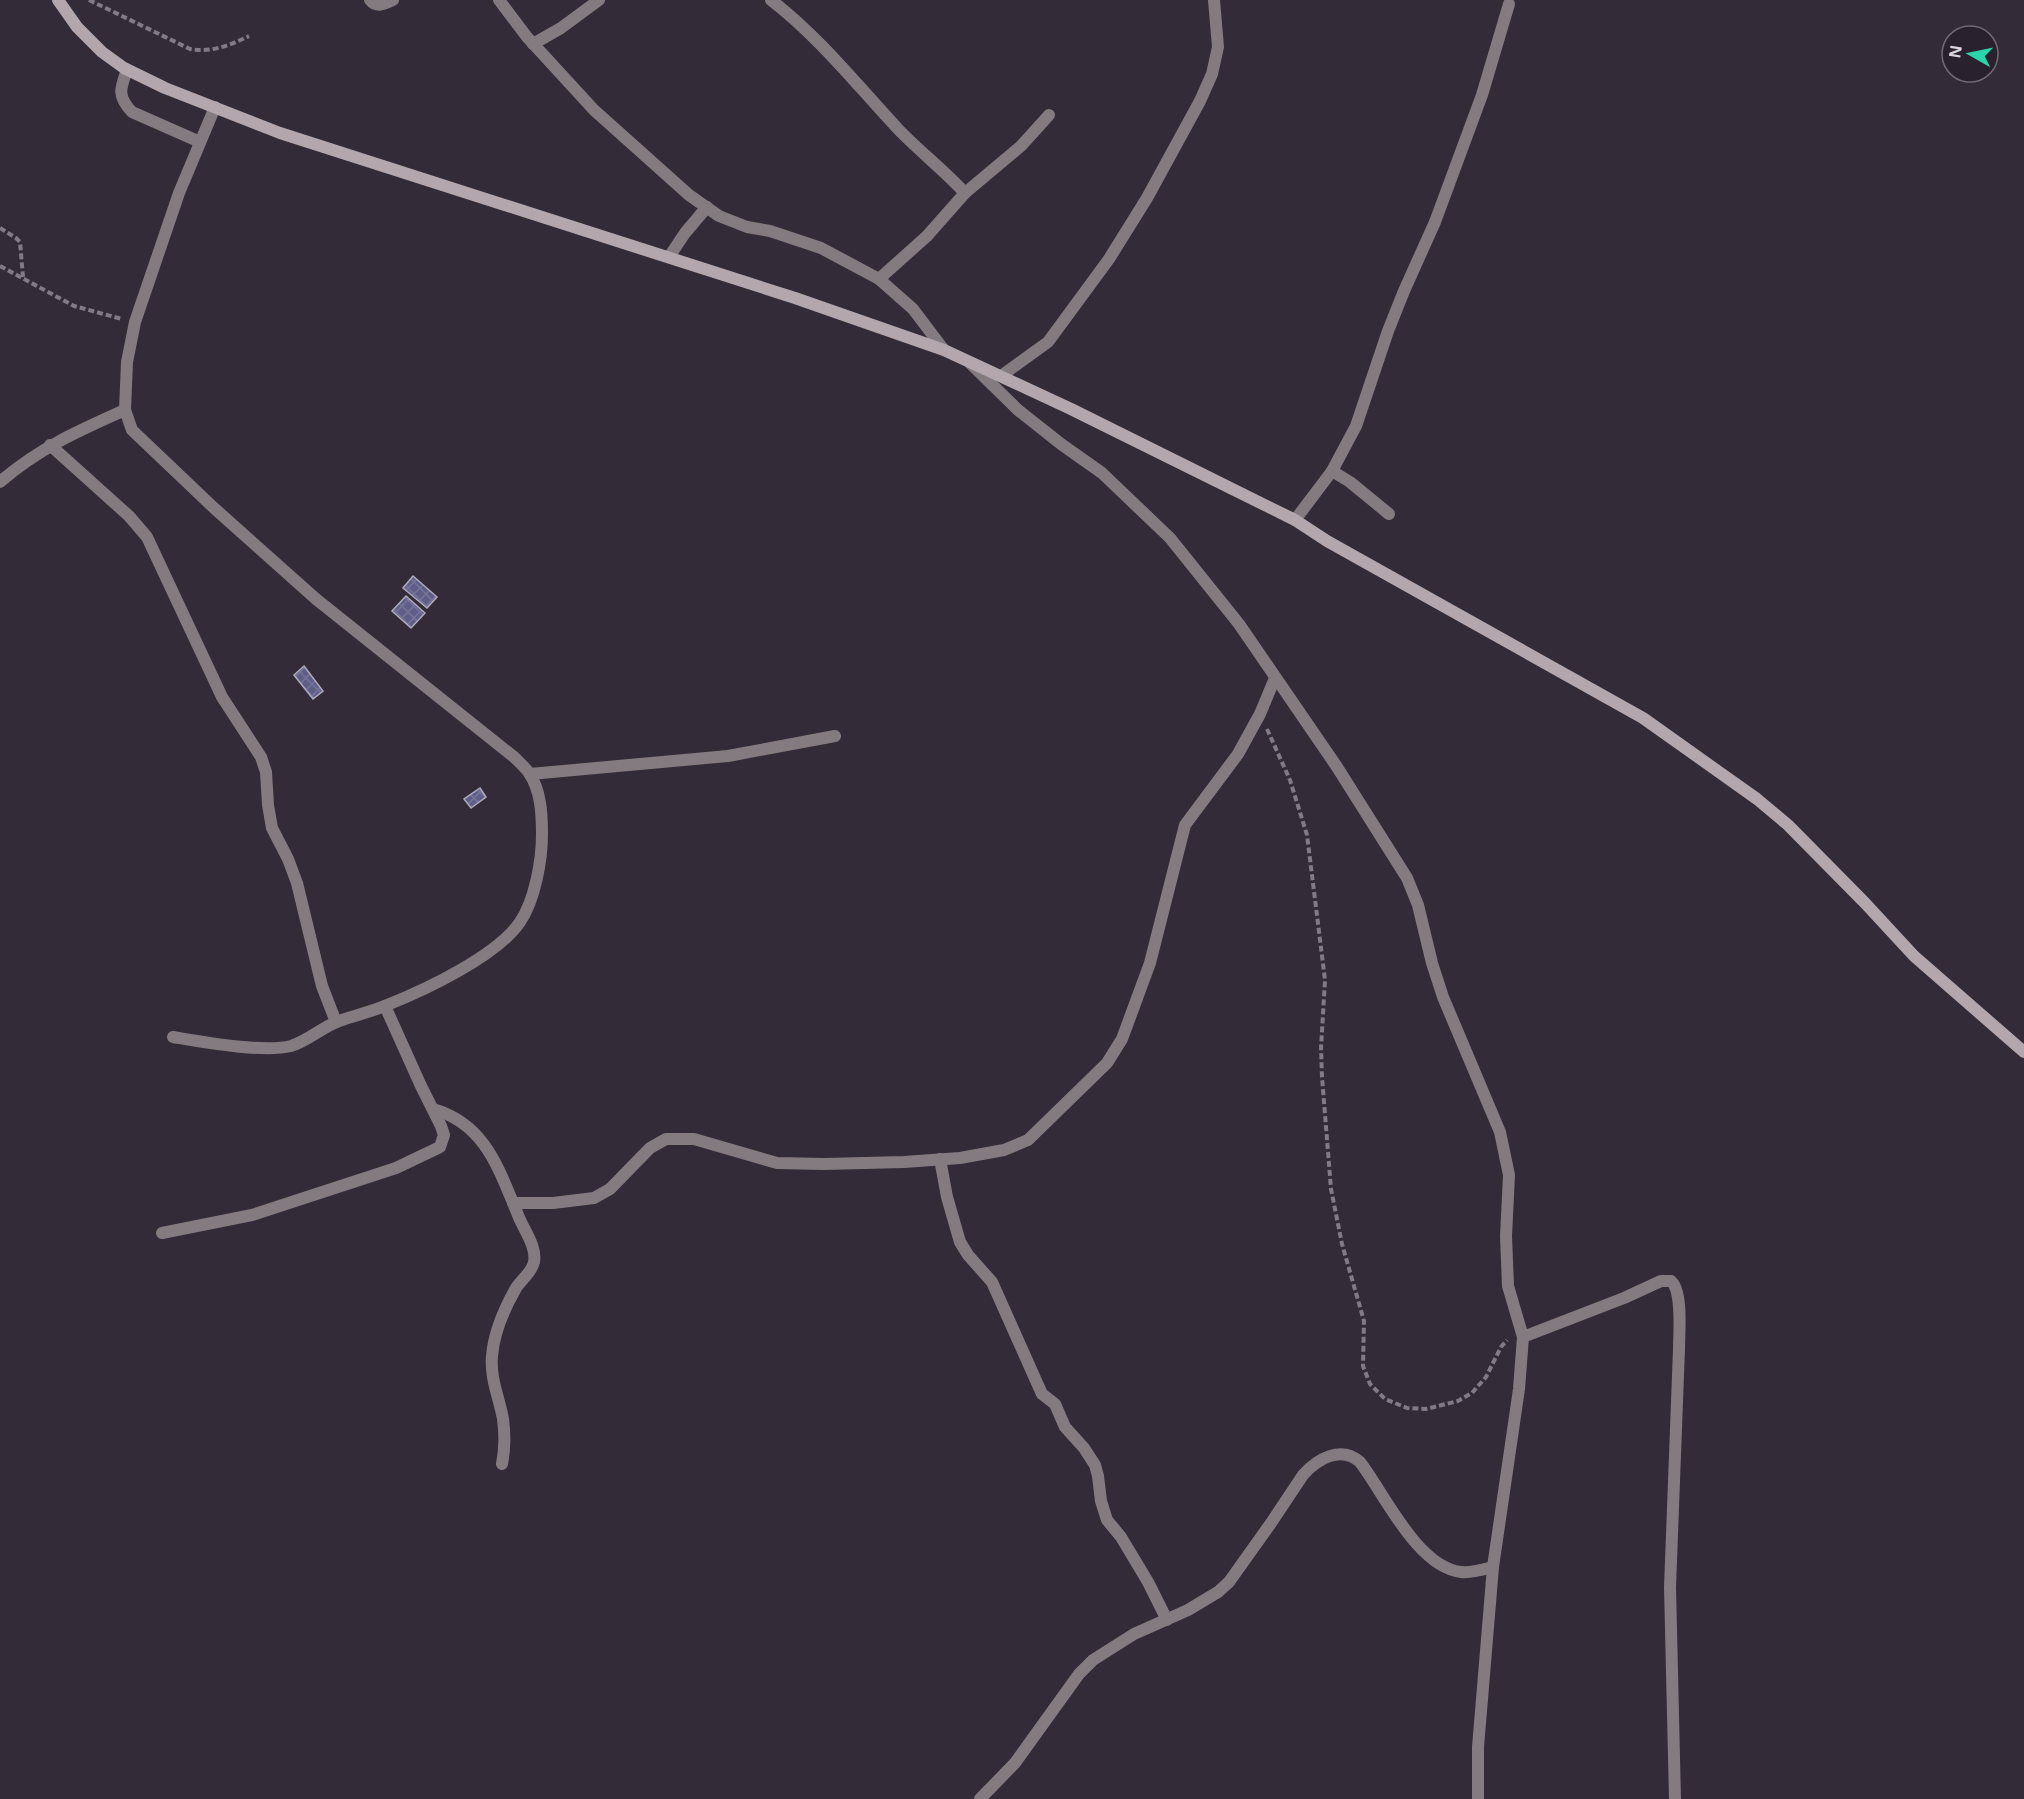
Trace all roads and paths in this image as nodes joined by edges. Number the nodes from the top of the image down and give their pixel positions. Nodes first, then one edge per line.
1 (58, 0) edge
2 (89, 0) edge
3 (370, 0) edge
4 (393, 0) edge
5 (499, 0) edge
6 (599, 0) edge
7 (771, 0) edge
8 (1214, 0) edge
9 (1509, 4) dead end
10 (249, 36) dead end
11 (533, 44) junction
12 (127, 70) junction
13 (215, 107) junction
14 (1049, 116) dead end
15 (201, 142) junction
16 (965, 192) junction
17 (707, 207) junction
18 (0, 228) edge
19 (669, 257) junction
20 (0, 266) edge
21 (23, 277) junction
22 (879, 279) junction
23 (135, 321) junction
24 (944, 350) junction
25 (968, 362) junction
26 (1001, 376) junction
27 (124, 410) junction
28 (50, 445) junction
29 (1332, 471) junction
30 (0, 482) edge
31 (1389, 514) dead end
32 (1295, 520) junction
33 (1275, 678) junction
34 (1260, 714) junction
35 (834, 736) dead end
36 (530, 774) junction
37 (386, 1006) junction
38 (336, 1022) junction
39 (173, 1036) dead end
40 (2024, 1052) edge
41 (433, 1109) junction
42 (940, 1159) junction
43 (513, 1203) junction
44 (162, 1233) dead end
45 (1523, 1337) junction
46 (502, 1464) dead end
47 (1493, 1568) junction
48 (1167, 1620) junction
49 (980, 1799) edge
50 (1478, 1799) edge
51 (1675, 1799) edge

1 - 12 street
2 - 10 path
3 - 4 street
5 - 11 street
6 - 11 street
7 - 16 street
8 - 26 street
9 - 29 street
11 - 17 street
12 - 13 street
12 - 15 street
13 - 15 street
13 - 19 street
14 - 16 street
15 - 23 street
16 - 22 street
17 - 19 street
17 - 22 street
18 - 21 path
19 - 24 street
20 - 21 path
21 - 23 path
22 - 24 street
23 - 27 street
24 - 25 street
25 - 26 street
25 - 33 street
26 - 32 street
27 - 28 street
27 - 36 street
28 - 30 street
28 - 38 street
29 - 31 street
29 - 32 street
32 - 40 street
33 - 34 street
33 - 45 street
34 - 42 street
34 - 45 path
35 - 36 street
36 - 37 street
37 - 38 street
37 - 41 street
38 - 39 street
41 - 43 street
41 - 44 street
42 - 43 street
42 - 48 street
43 - 46 street
45 - 47 street
45 - 51 street
47 - 48 street
47 - 50 street
48 - 49 street

